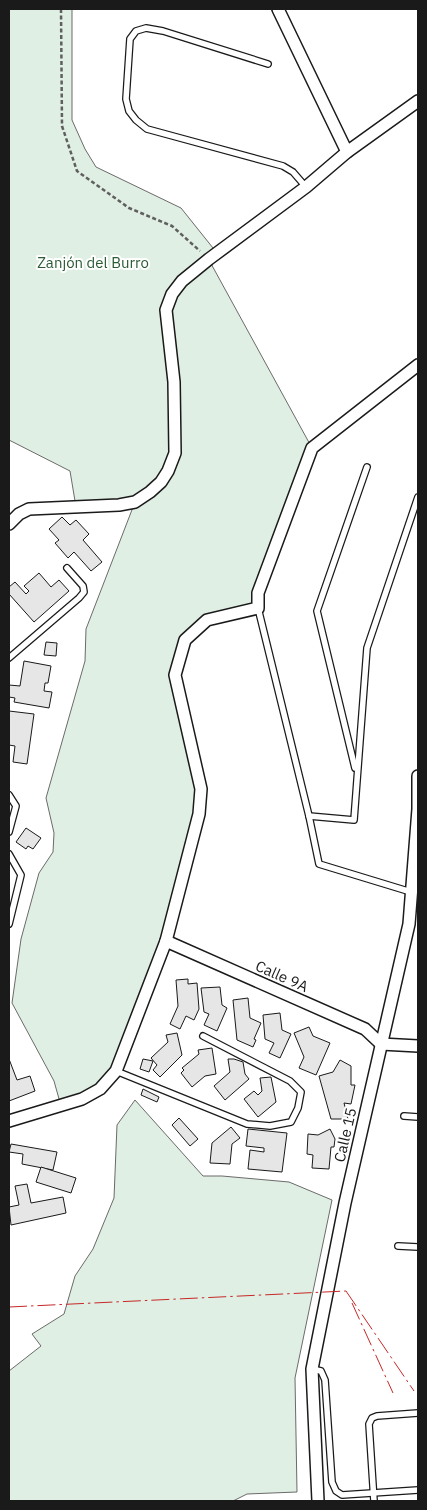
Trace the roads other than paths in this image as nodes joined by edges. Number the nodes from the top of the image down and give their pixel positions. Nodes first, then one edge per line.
1 (278, 9) edge
2 (268, 64) dead end
3 (418, 101) edge
4 (347, 152) junction
5 (306, 187) junction
6 (418, 365) edge
7 (367, 467) dead end
8 (418, 496) edge
9 (9, 524) edge
10 (67, 568) dead end
11 (258, 608) junction
12 (9, 658) edge
13 (356, 773) junction
14 (418, 776) edge
15 (9, 795) edge
16 (418, 809) edge
17 (309, 816) junction
18 (9, 832) edge
19 (9, 854) edge
20 (411, 892) junction
21 (9, 924) edge
22 (166, 941) junction
23 (203, 1036) dead end
24 (381, 1044) junction
25 (418, 1046) edge
26 (116, 1071) junction
27 (404, 1116) dead end
28 (418, 1117) edge
29 (9, 1121) edge
30 (398, 1246) dead end
31 (418, 1247) edge
32 (312, 1369) junction
33 (418, 1413) edge
34 (418, 1490) edge
35 (373, 1492) junction
36 (318, 1501) edge
37 (374, 1501) edge

1 - 4 street
2 - 5 lane
3 - 4 street
4 - 5 street
5 - 9 street
6 - 11 street
7 - 13 lane
8 - 13 lane
10 - 12 lane
11 - 17 lane
11 - 22 street
13 - 17 lane
14 - 16 street, Calle 15
15 - 18 lane
16 - 20 street, Calle 15
17 - 20 lane
19 - 21 lane
20 - 24 street, Calle 15
22 - 24 street, Calle 9A
22 - 26 street
23 - 26 lane
24 - 25 street
24 - 32 street, Calle 15
26 - 29 street
27 - 28 lane
30 - 31 lane
32 - 35 lane
32 - 36 street, Calle 15
33 - 35 lane
34 - 35 lane
35 - 37 lane

